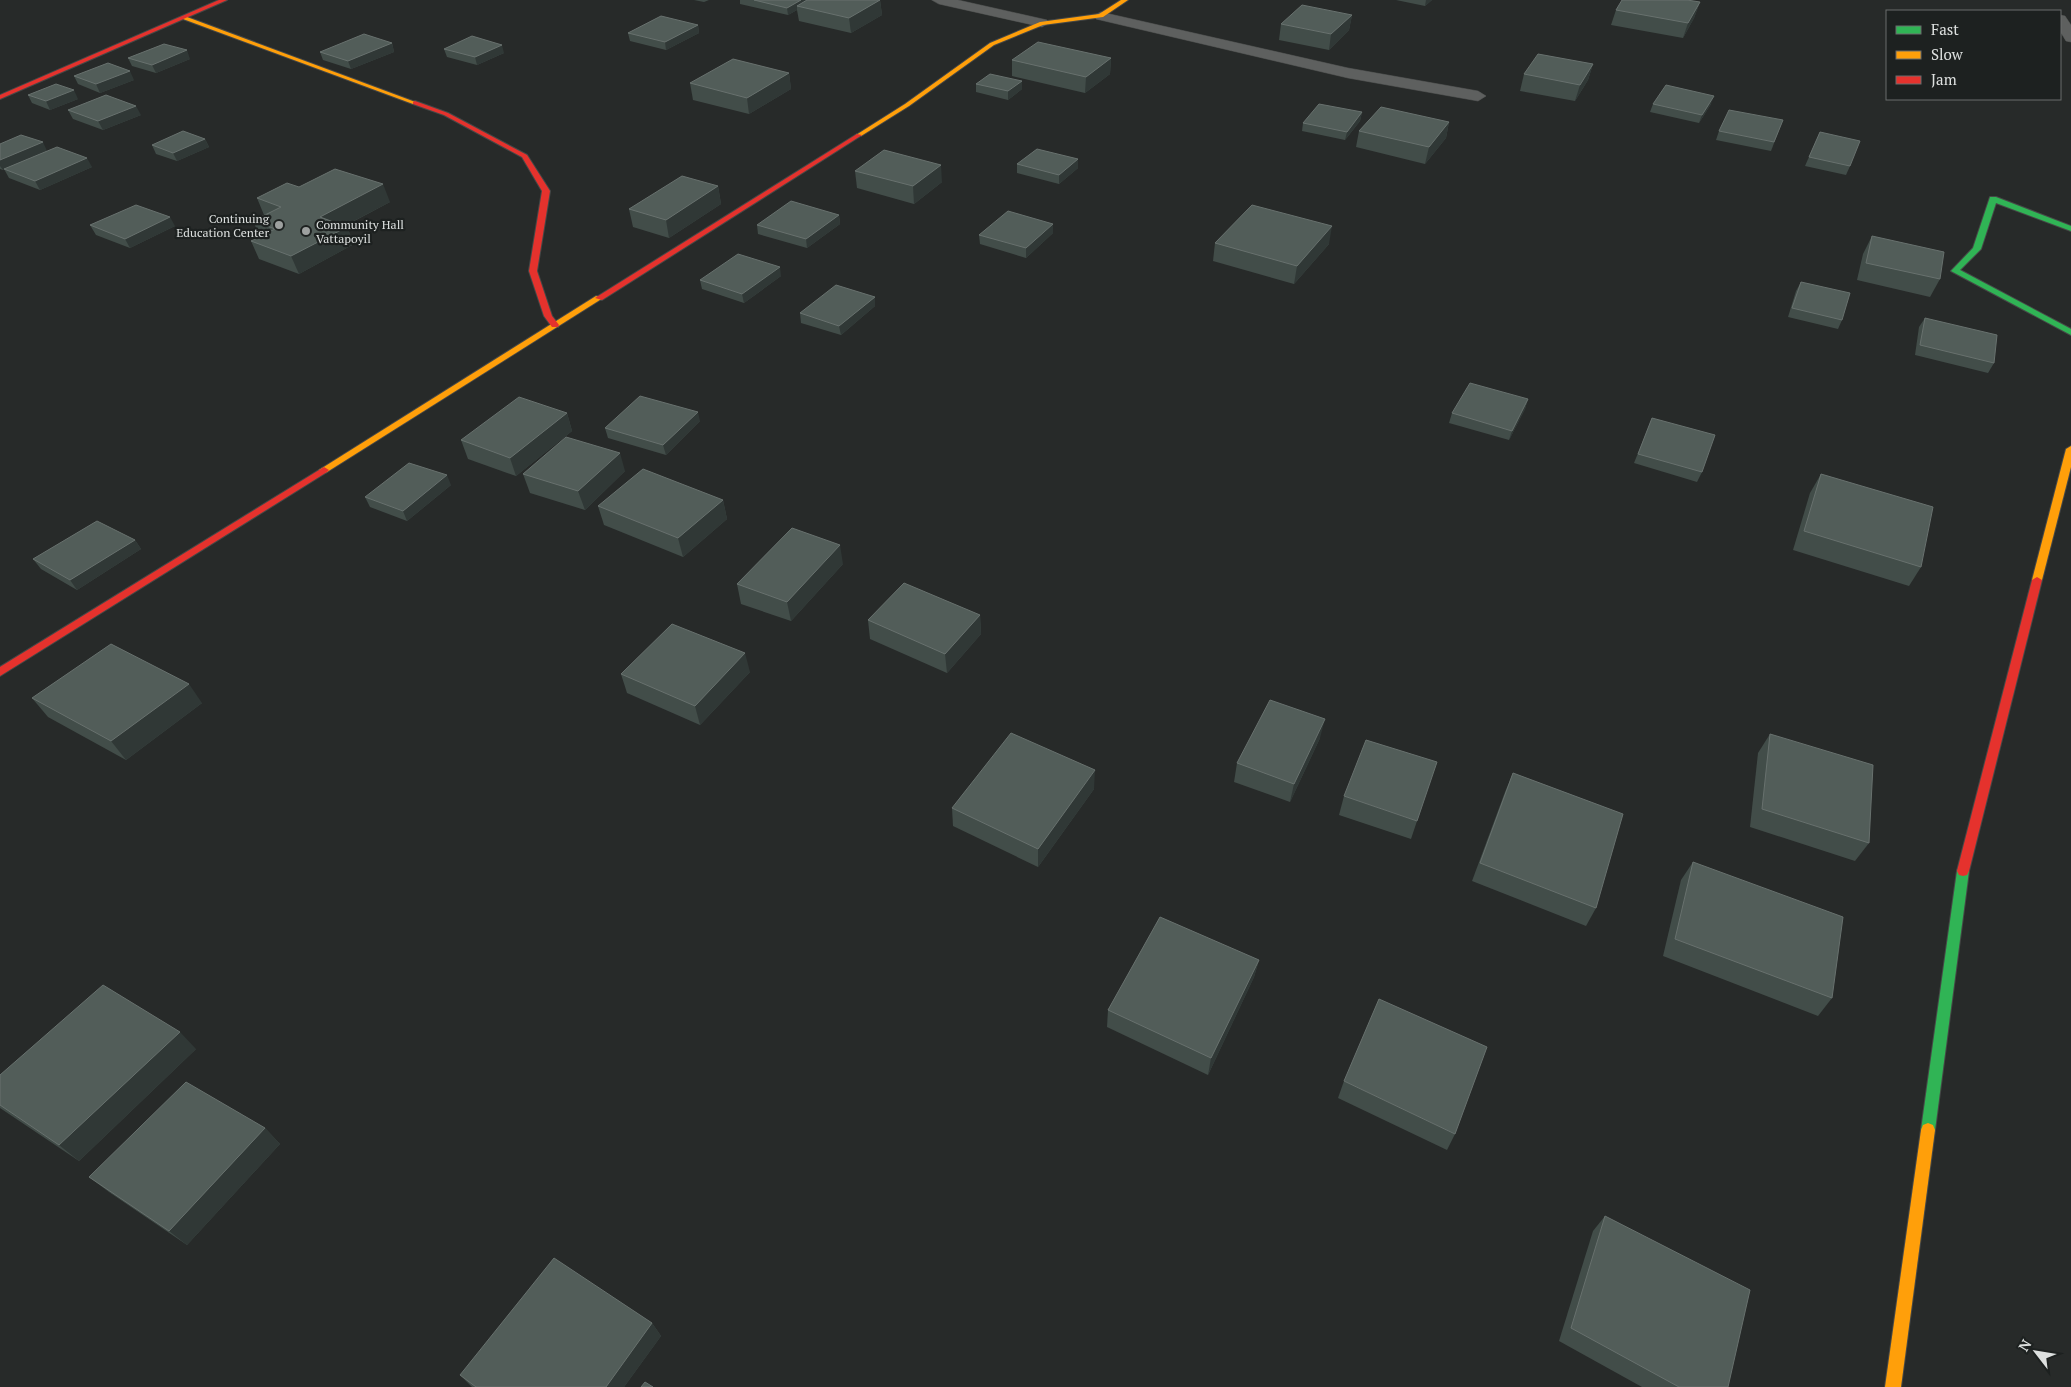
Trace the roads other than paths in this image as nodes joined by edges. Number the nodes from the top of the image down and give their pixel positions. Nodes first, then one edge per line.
1 (224, 0) edge
2 (938, 0) edge
3 (1125, 0) edge
4 (1102, 16) junction
5 (185, 18) junction
6 (2061, 21) edge
7 (1042, 23) junction
8 (2071, 38) edge
9 (1478, 96) dead end
10 (0, 97) edge
11 (2071, 229) edge
12 (555, 325) junction
13 (2071, 332) edge
14 (2071, 449) edge
15 (0, 672) edge
16 (1894, 1387) edge

1 - 5 street
2 - 7 street
3 - 4 street
4 - 7 street
4 - 9 street
5 - 10 street
5 - 12 street
6 - 8 street
7 - 12 street
11 - 13 street
12 - 15 street
14 - 16 street

